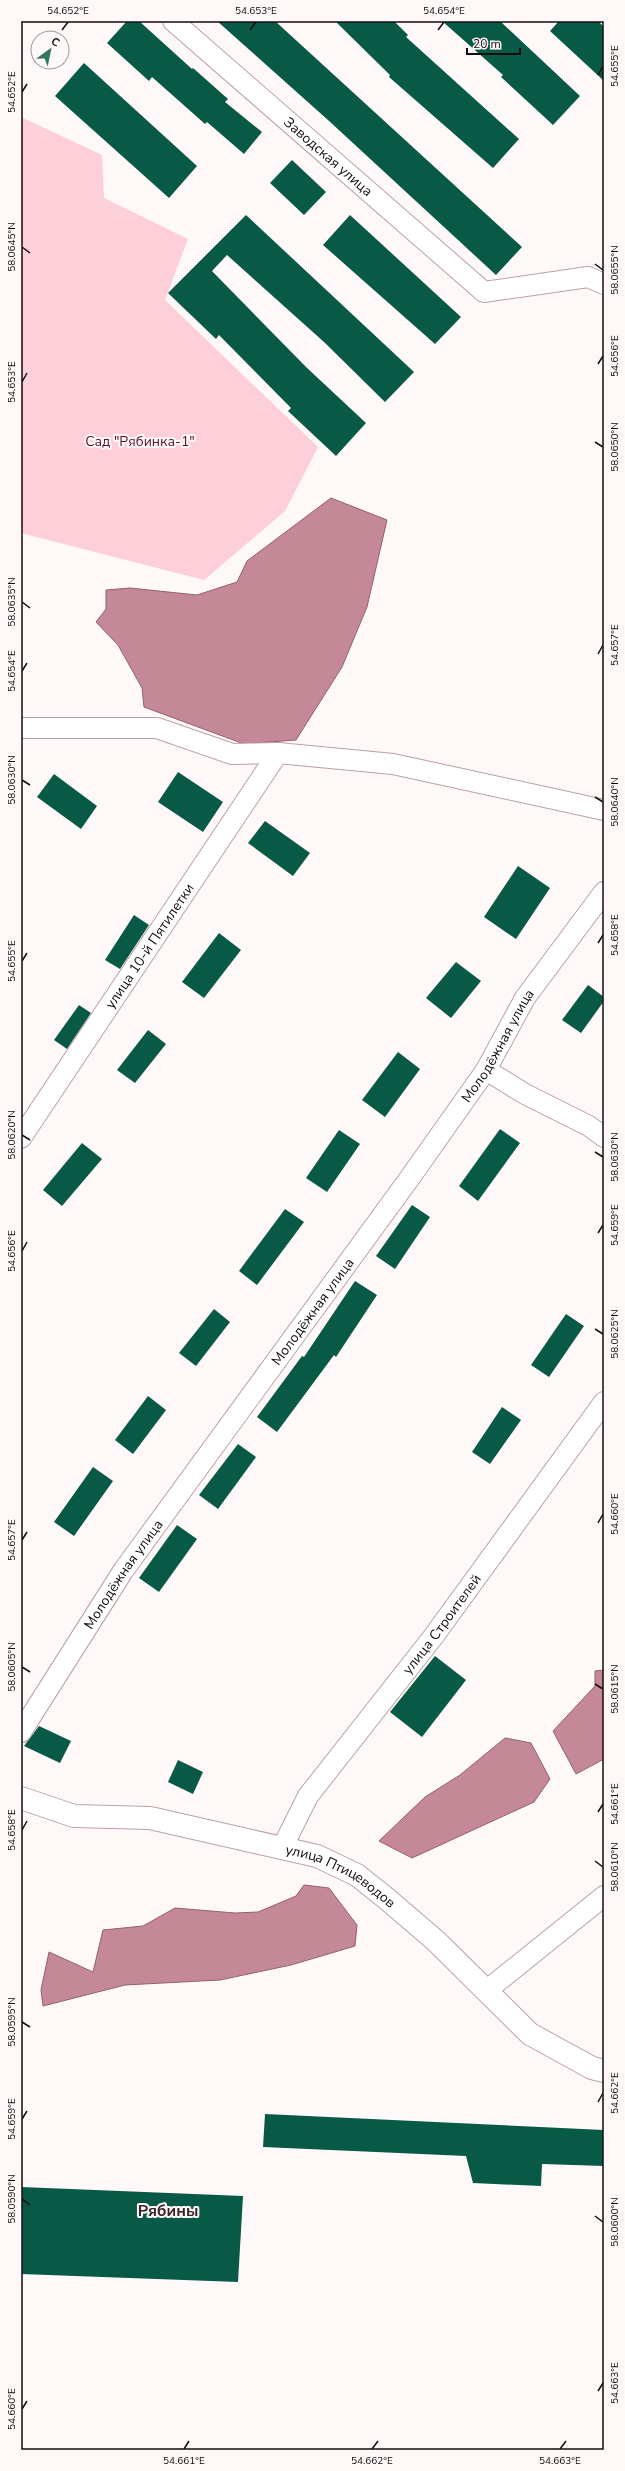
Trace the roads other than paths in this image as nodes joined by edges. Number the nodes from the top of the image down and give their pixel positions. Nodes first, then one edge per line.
1 (173, 21) edge
2 (604, 284) edge
3 (21, 728) edge
4 (278, 753) junction
5 (604, 810) edge
6 (604, 892) edge
7 (486, 1070) junction
8 (604, 1137) edge
9 (21, 1138) edge
10 (604, 1402) edge
11 (21, 1732) edge
12 (21, 1798) edge
13 (282, 1848) junction
14 (604, 1896) edge
15 (486, 1992) junction
16 (604, 2070) edge

1 - 2 street, Заводская улица
3 - 4 street
4 - 5 street
4 - 9 street, улица 10-й Пятилетки
6 - 7 street, Молодёжная улица
7 - 8 street
7 - 11 street, Молодёжная улица
10 - 13 street, улица Строителей
12 - 13 street, улица Птицеводов
13 - 15 street, улица Птицеводов
14 - 15 street
15 - 16 street, улица Птицеводов

